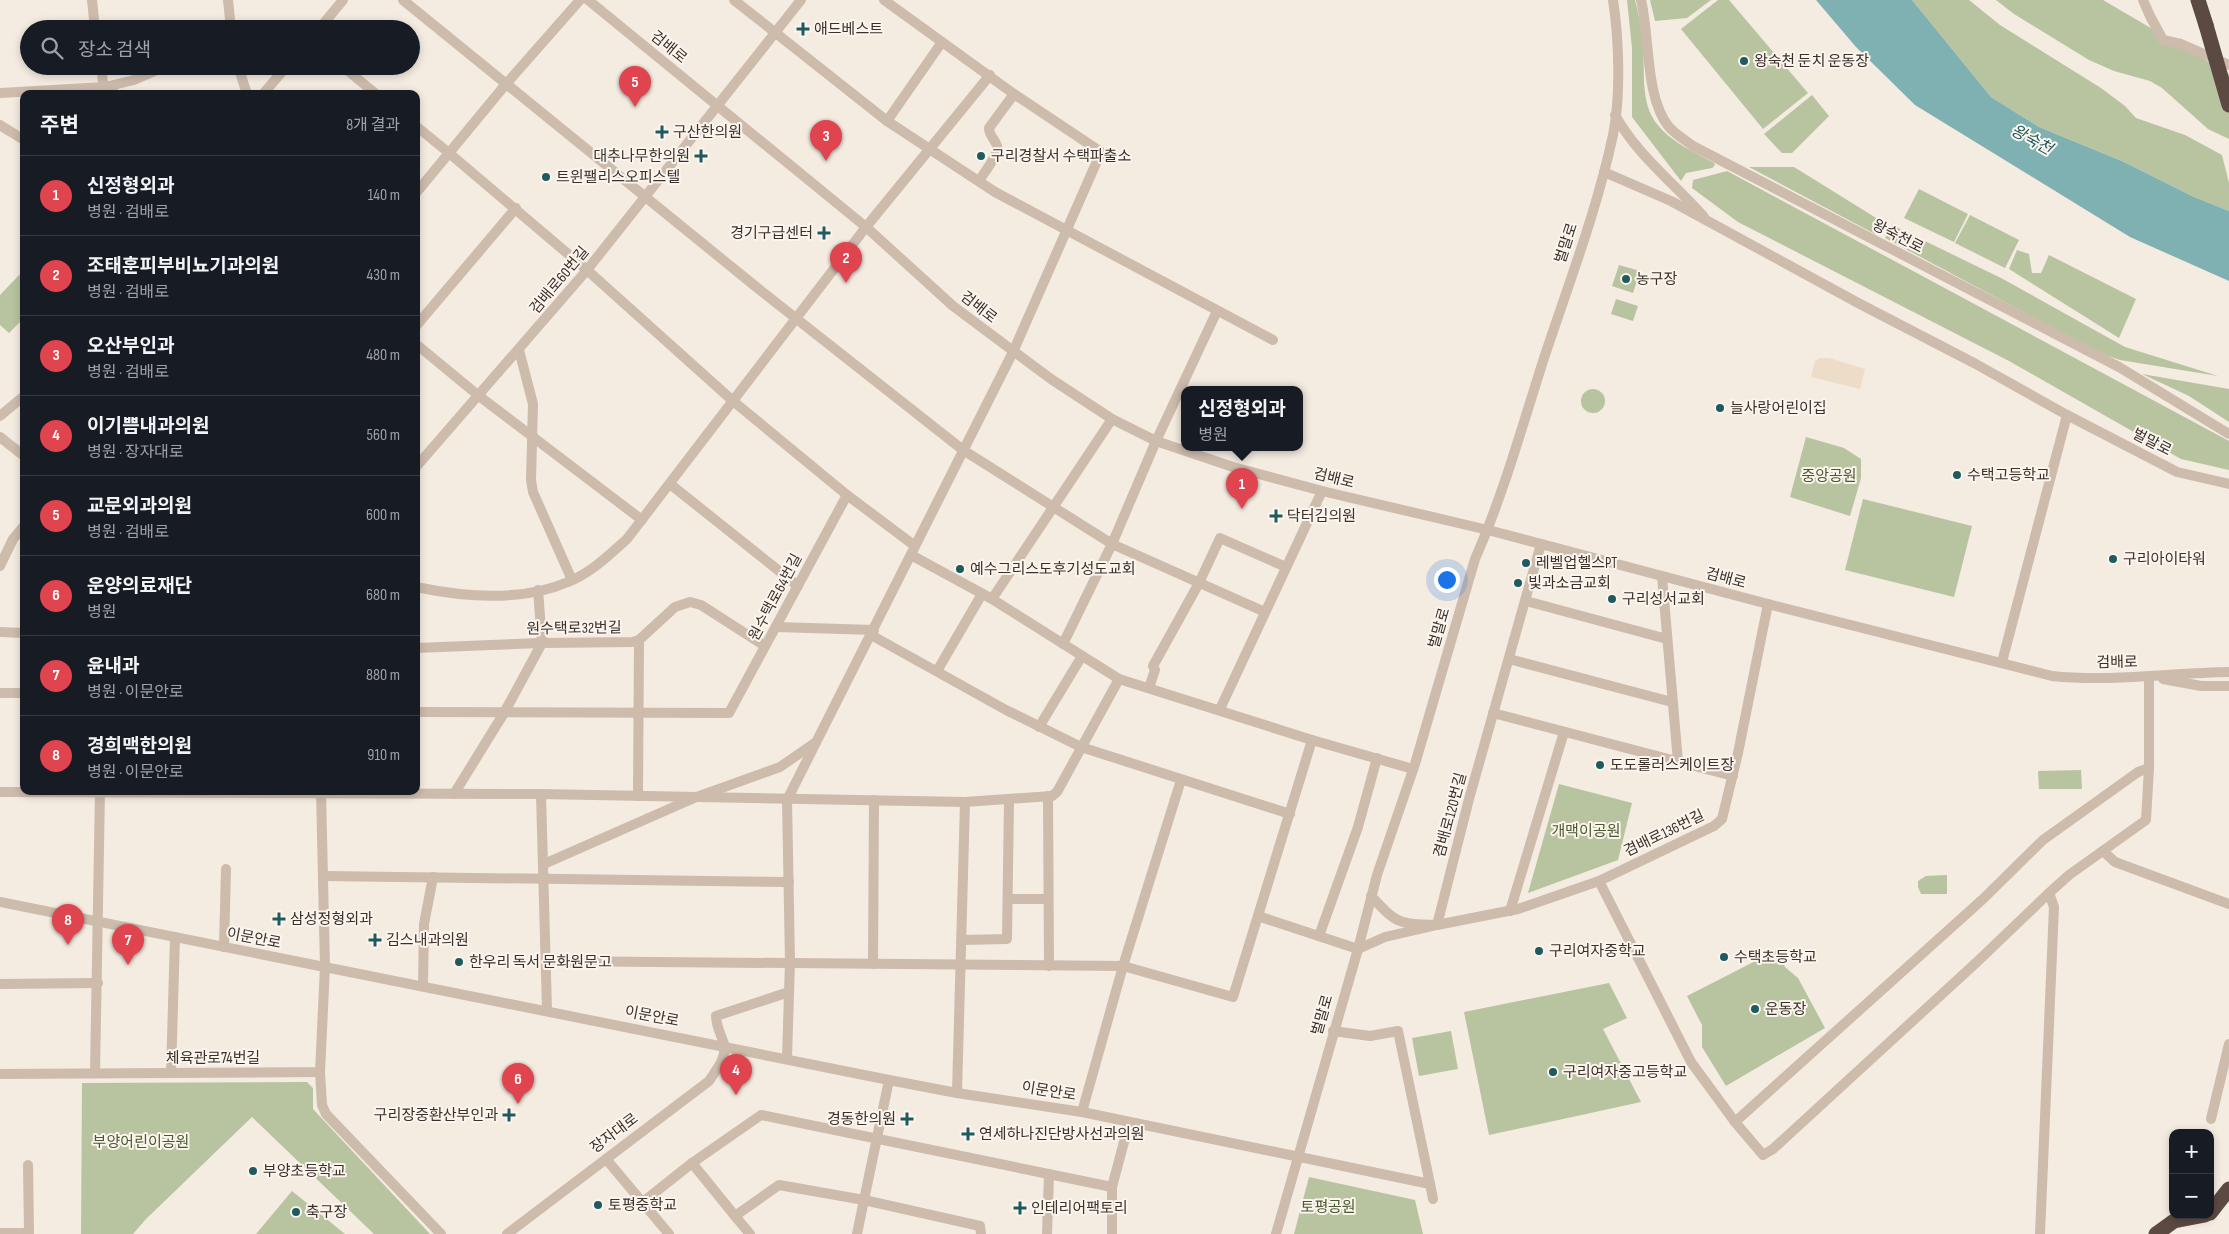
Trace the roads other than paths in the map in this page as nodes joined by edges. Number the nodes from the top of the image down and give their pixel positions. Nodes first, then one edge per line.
1 (92, 0) edge
2 (228, 0) edge
3 (343, 0) edge
4 (403, 0) edge
5 (580, 0) edge
6 (588, 0) edge
7 (734, 0) edge
8 (801, 0) edge
9 (884, 0) edge
10 (1612, 0) edge
11 (1641, 0) edge
12 (2143, 0) edge
13 (2198, 0) edge
14 (95, 20) edge
15 (230, 20) edge
16 (326, 20) edge
17 (774, 34) junction
18 (942, 42) junction
19 (2229, 65) edge
20 (102, 75) edge
21 (145, 75) edge
22 (241, 75) edge
23 (279, 75) edge
24 (353, 75) edge
25 (990, 76) junction
26 (506, 84) junction
27 (111, 90) edge
28 (246, 90) edge
29 (266, 90) edge
30 (371, 90) edge
31 (0, 92) edge
32 (20, 92) edge
33 (1014, 94) junction
34 (2229, 105) edge
35 (718, 107) junction
36 (1616, 115) junction
37 (887, 121) junction
38 (0, 125) edge
39 (420, 129) edge
40 (20, 138) edge
41 (929, 149) junction
42 (449, 153) junction
43 (1604, 172) junction
44 (979, 182) junction
45 (420, 188) edge
46 (646, 197) junction
47 (516, 208) junction
48 (1709, 223) junction
49 (866, 227) junction
50 (1066, 232) junction
51 (588, 270) junction
52 (1217, 311) junction
53 (796, 318) junction
54 (420, 321) edge
55 (1273, 340) dead end
56 (420, 347) edge
57 (519, 350) junction
58 (1014, 352) junction
59 (1182, 386) edge
60 (1181, 388) edge
61 (479, 396) junction
62 (20, 399) edge
63 (733, 401) junction
64 (2066, 415) junction
65 (0, 416) edge
66 (1112, 419) junction
67 (2229, 434) edge
68 (532, 436) junction
69 (0, 437) edge
70 (1156, 441) junction
71 (1181, 449) edge
72 (963, 450) junction
73 (1186, 451) edge
74 (20, 453) edge
75 (420, 462) edge
76 (670, 484) junction
77 (2229, 484) edge
78 (1322, 491) junction
79 (847, 495) junction
80 (1053, 507) junction
81 (642, 520) junction
82 (1488, 530) junction
83 (20, 531) edge
84 (1112, 544) junction
85 (1541, 544) junction
86 (913, 551) junction
87 (0, 566) edge
88 (1286, 567) junction
89 (1662, 576) junction
90 (572, 580) junction
91 (1199, 583) junction
92 (798, 586) junction
93 (420, 588) edge
94 (538, 590) junction
95 (982, 594) junction
96 (992, 599) junction
97 (1526, 601) junction
98 (1768, 604) junction
99 (1265, 612) junction
100 (776, 627) junction
101 (0, 632) edge
102 (20, 632) edge
103 (872, 633) junction
104 (1667, 639) junction
105 (639, 640) junction
106 (542, 643) junction
107 (1063, 644) junction
108 (765, 646) junction
109 (420, 648) edge
110 (1082, 656) junction
111 (1509, 659) junction
112 (2002, 662) junction
113 (937, 671) junction
114 (2229, 672) edge
115 (2149, 677) junction
116 (1120, 679) junction
117 (2229, 686) edge
118 (1149, 688) junction
119 (0, 693) edge
120 (20, 693) edge
121 (1672, 702) junction
122 (1220, 709) junction
123 (420, 712) edge
124 (504, 713) junction
125 (640, 713) junction
126 (1494, 713) junction
127 (1039, 727) junction
128 (1564, 732) junction
129 (819, 739) junction
130 (1312, 740) junction
131 (1081, 748) junction
132 (1377, 758) junction
133 (1678, 762) junction
134 (2149, 768) junction
135 (1413, 769) junction
136 (1734, 776) junction
137 (1181, 780) junction
138 (0, 792) edge
139 (20, 792) edge
140 (420, 793) edge
141 (454, 794) junction
142 (541, 794) junction
143 (100, 795) edge
144 (321, 795) edge
145 (638, 796) junction
146 (1048, 796) junction
147 (694, 798) junction
148 (787, 800) junction
149 (874, 800) junction
150 (1010, 800) junction
151 (964, 802) junction
152 (1290, 814) junction
153 (2103, 851) junction
154 (544, 864) junction
155 (226, 869) dead end
156 (324, 876) junction
157 (433, 877) junction
158 (544, 878) junction
159 (1599, 881) junction
160 (789, 882) junction
161 (2050, 893) junction
162 (1371, 896) junction
163 (1008, 899) junction
164 (1048, 899) junction
165 (0, 902) edge
166 (2229, 904) edge
167 (1510, 911) junction
168 (1258, 916) junction
169 (98, 921) junction
170 (1437, 925) junction
171 (1319, 936) junction
172 (175, 938) junction
173 (962, 940) junction
174 (224, 947) junction
175 (1358, 949) junction
176 (546, 961) junction
177 (790, 962) junction
178 (873, 964) junction
179 (961, 966) junction
180 (1049, 966) junction
181 (1123, 966) junction
182 (325, 967) junction
183 (98, 983) junction
184 (0, 984) edge
185 (423, 986) junction
186 (789, 992) junction
187 (547, 1010) junction
188 (1332, 1031) junction
189 (2229, 1044) edge
190 (725, 1046) junction
191 (787, 1058) junction
192 (320, 1072) junction
193 (171, 1073) junction
194 (0, 1074) edge
195 (95, 1074) junction
196 (890, 1080) junction
197 (957, 1093) junction
198 (1082, 1112) junction
199 (2211, 1119) dead end
200 (1734, 1122) junction
201 (1129, 1123) junction
202 (878, 1139) junction
203 (1298, 1158) junction
204 (606, 1159) junction
205 (692, 1163) junction
206 (28, 1165) dead end
207 (1049, 1174) junction
208 (1430, 1184) junction
209 (1112, 1187) junction
210 (2229, 1189) edge
211 (1433, 1199) dead end
212 (864, 1200) junction
213 (643, 1202) junction
214 (2214, 1208) edge
215 (735, 1216) junction
216 (2184, 1219) edge
217 (0, 1233) edge
218 (441, 1234) edge
219 (508, 1234) edge
220 (669, 1234) edge
221 (750, 1234) edge
222 (857, 1234) edge
223 (981, 1234) edge
224 (1047, 1234) edge
225 (1112, 1234) edge
226 (1276, 1234) edge
227 (2040, 1234) edge
228 (2156, 1234) edge

1 - 14 street
2 - 15 street
3 - 16 street
4 - 26 street
5 - 26 street
6 - 35 street, 검배로
7 - 17 street
8 - 17 street, 검배로60번길
9 - 18 street
10 - 36 street, 벌말로
11 - 67 street, 왕숙천로
12 - 19 street
13 - 34 highway, bridge
17 - 35 street, 검배로60번길
17 - 37 street
18 - 25 street
18 - 37 street
20 - 27 street
21 - 27 street
22 - 28 street
23 - 29 street
24 - 30 street
25 - 33 street
25 - 41 street
26 - 42 street
26 - 46 street
31 - 32 street
33 - 44 street
33 - 50 street
35 - 46 street, 검배로60번길
35 - 49 street, 검배로
36 - 43 street, 벌말로
36 - 48 street
37 - 41 street
38 - 40 street
39 - 42 street
41 - 44 street
41 - 49 street
42 - 45 street
42 - 47 street
43 - 48 street, 벌말로
43 - 82 street, 벌말로
44 - 50 street
46 - 51 street, 검배로60번길
46 - 53 street
47 - 51 street
47 - 54 street
48 - 64 street, 벌말로
49 - 53 street
49 - 58 street, 검배로
50 - 52 street
50 - 58 street
51 - 57 street, 검배로60번길
51 - 63 street
52 - 55 street
52 - 59 street
53 - 63 street
53 - 72 street
56 - 61 street
57 - 61 street, 검배로60번길
57 - 68 street
58 - 66 street, 검배로
58 - 72 street
60 - 70 street
61 - 68 street
61 - 75 street, 검배로60번길
62 - 65 street
63 - 76 street
63 - 79 street
64 - 77 street, 벌말로
64 - 112 street
66 - 70 street, 검배로
66 - 80 street
68 - 81 street
68 - 90 street
69 - 74 street
70 - 71 street, 검배로
70 - 84 street
72 - 80 street
72 - 86 street
73 - 78 street, 검배로
76 - 81 street
76 - 92 street
78 - 82 street, 검배로
78 - 88 street
79 - 86 street
79 - 92 street, 원수택로64번길
80 - 84 street
80 - 96 street
81 - 90 street
82 - 85 street, 검배로
82 - 135 street, 벌말로
83 - 87 street
84 - 91 street
84 - 107 street
85 - 89 street, 검배로
85 - 97 street, 겸배로120번길
86 - 95 street
86 - 103 street
88 - 91 street
88 - 99 street
89 - 98 street, 검배로
89 - 104 street
90 - 94 street
91 - 99 street
91 - 118 street
92 - 100 street, 원수택로64번길
93 - 94 street
94 - 106 street
95 - 96 street
95 - 113 street
96 - 107 street
97 - 104 street
97 - 111 street, 겸배로120번길
98 - 112 street, 검배로
98 - 136 street, 겸배로136번길
99 - 122 street
100 - 103 street
100 - 108 street, 원수택로64번길
101 - 102 street
103 - 113 street
103 - 129 street
104 - 121 street
105 - 106 street, 원수택로32번길
105 - 108 street, 원수택로32번길
105 - 125 street
106 - 109 street, 원수택로32번길
106 - 124 street
107 - 110 street
108 - 125 street, 원수택로64번길
110 - 116 street
110 - 127 street
111 - 121 street
111 - 126 street, 겸배로120번길
112 - 115 street, 검배로
113 - 127 street
114 - 115 street, 검배로
115 - 117 street, 검배로
115 - 134 street
116 - 118 street
116 - 131 street
118 - 122 street
119 - 120 street
121 - 133 street
122 - 130 street
123 - 124 street
124 - 125 street
124 - 141 street
125 - 145 street
126 - 128 street
126 - 170 street, 겸배로120번길
127 - 131 street
128 - 133 street
128 - 167 street
129 - 147 street
129 - 148 street
130 - 132 street
130 - 152 street
131 - 137 street
131 - 146 street
132 - 135 street
132 - 171 street
133 - 136 street
134 - 153 street
134 - 200 street
135 - 162 street, 벌말로
136 - 159 street, 겸배로136번길
137 - 152 street
137 - 181 street
138 - 139 street
140 - 141 street
141 - 142 street
142 - 145 street
142 - 154 street
143 - 169 street
144 - 156 street
145 - 147 street
146 - 150 street
146 - 164 street
147 - 148 street
147 - 154 street
148 - 149 street
148 - 160 street
149 - 151 street
149 - 178 street
150 - 151 street
150 - 163 street
151 - 173 street
152 - 168 street
153 - 161 street
153 - 166 street
154 - 158 street
155 - 174 street
156 - 157 street
156 - 182 street
157 - 158 street
157 - 185 street
158 - 160 street
158 - 176 street
159 - 167 street, 겸배로136번길
159 - 200 street
160 - 177 street
161 - 200 street
161 - 227 street
162 - 170 street
162 - 175 street, 벌말로
163 - 164 street
163 - 173 street
164 - 180 street
165 - 169 street, 이문안로
167 - 170 street, 겸배로136번길
168 - 171 street
168 - 181 street
169 - 172 street, 이문안로
169 - 183 street
170 - 175 street
171 - 175 street
172 - 174 street, 이문안로
172 - 193 street
173 - 179 street
174 - 182 street, 이문안로
175 - 188 street, 벌말로
176 - 177 street
176 - 187 street
177 - 178 street
177 - 186 street
178 - 179 street
179 - 180 street
179 - 197 street
180 - 181 street
181 - 198 street
182 - 185 street, 이문안로
182 - 192 street
183 - 184 street
183 - 195 street
185 - 187 street, 이문안로
186 - 190 street
186 - 191 street
187 - 190 street, 이문안로
188 - 203 street, 벌말로
188 - 208 street
189 - 199 street
190 - 191 street, 이문안로
190 - 204 street, 장자대로
191 - 196 street, 이문안로
192 - 193 street, 체육관로74번길
192 - 218 street
193 - 195 street, 체육관로74번길
194 - 195 street, 체육관로74번길
196 - 197 street, 이문안로
196 - 202 street
197 - 198 street, 이문안로
198 - 201 street, 이문안로
201 - 203 street, 이문안로
201 - 209 street
202 - 205 street
202 - 207 street
202 - 212 street
203 - 208 street, 이문안로
203 - 226 street, 벌말로
204 - 213 street
204 - 219 street, 장자대로
205 - 213 street
205 - 215 street
206 - 217 street
207 - 209 street
207 - 224 street
208 - 211 street
209 - 225 street
210 - 214 highway
212 - 215 street
212 - 222 street
212 - 223 street
213 - 220 street
215 - 221 street
216 - 228 highway

